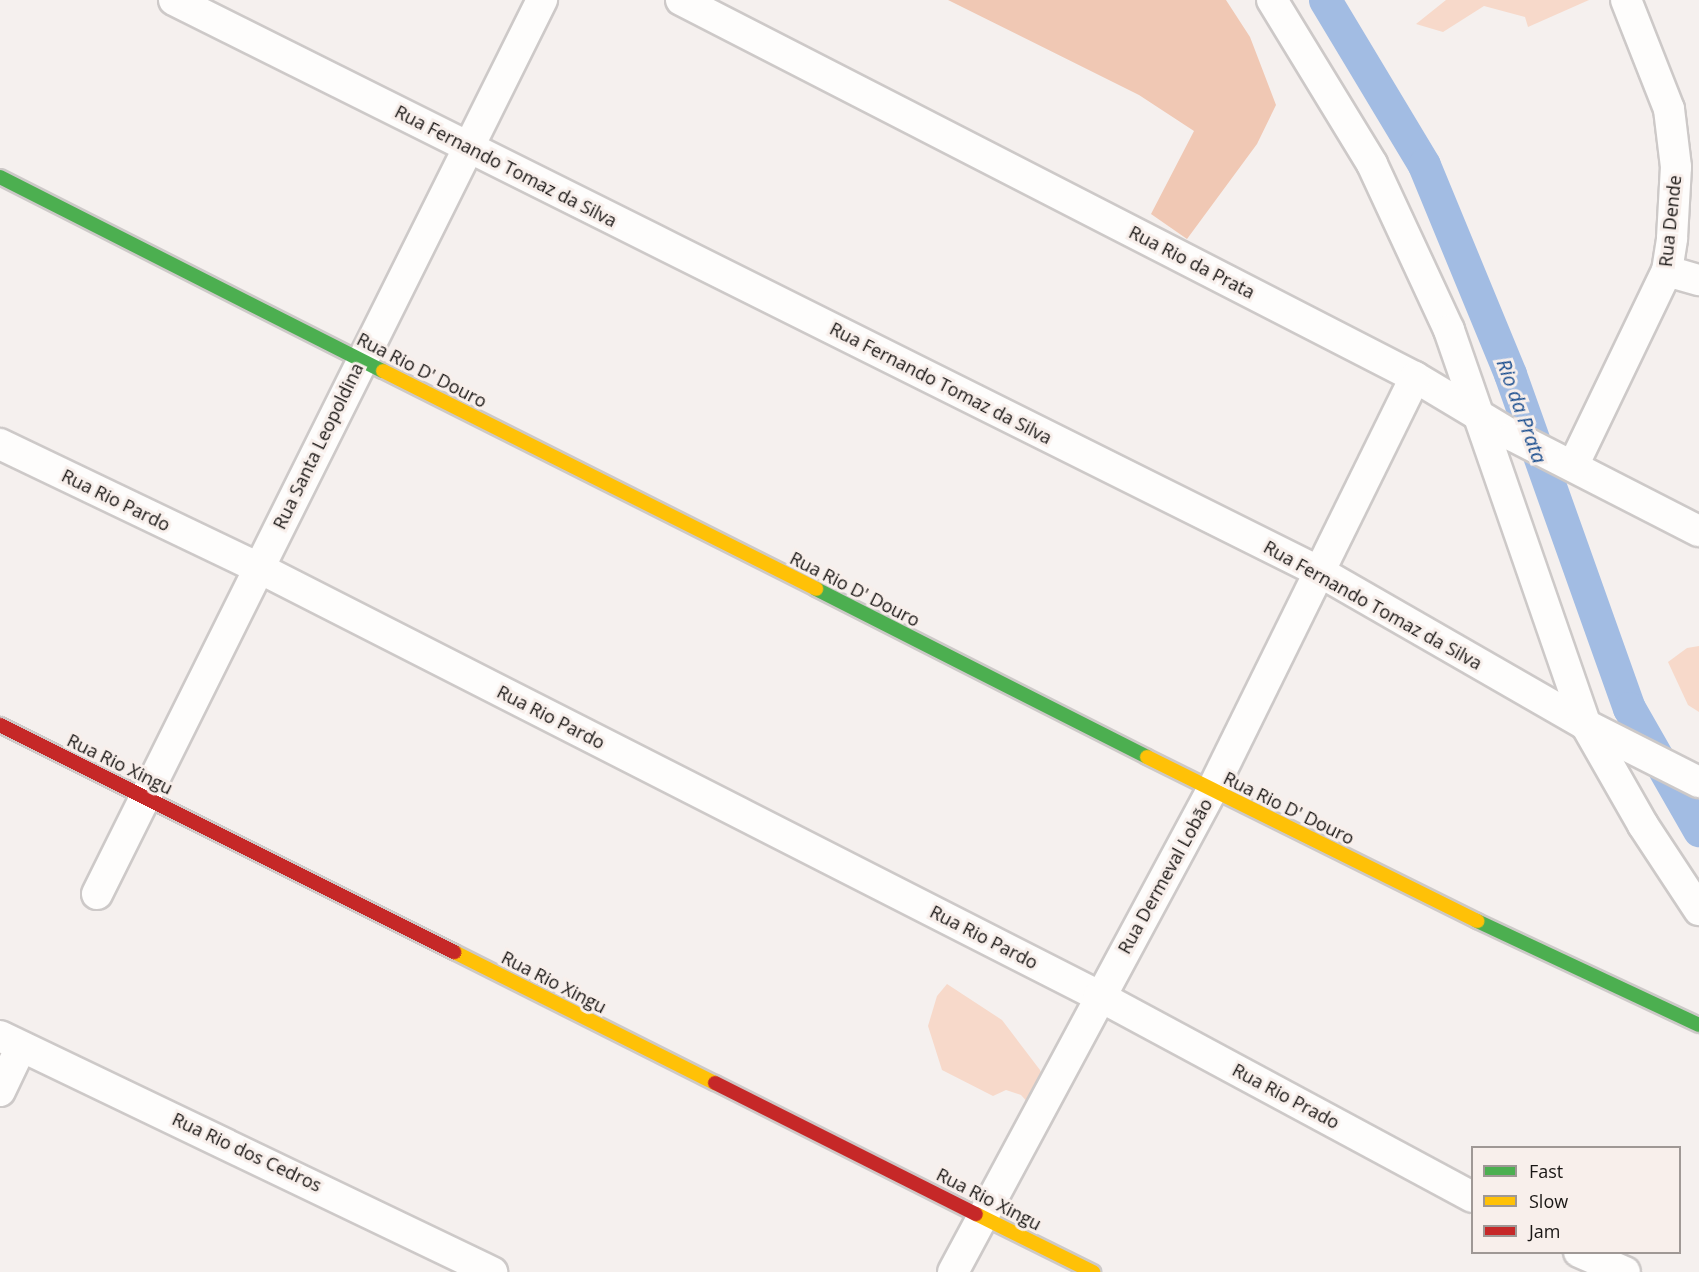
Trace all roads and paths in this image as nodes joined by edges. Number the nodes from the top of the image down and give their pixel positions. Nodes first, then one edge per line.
1 (174, 0) edge
2 (542, 0) edge
3 (681, 0) edge
4 (1272, 0) edge
5 (1626, 0) edge
6 (470, 148) junction
7 (0, 177) edge
8 (1667, 271) junction
9 (1699, 280) edge
10 (360, 359) junction
11 (1415, 377) junction
12 (1482, 416) junction
13 (0, 444) edge
14 (1568, 463) junction
15 (1699, 531) edge
16 (259, 568) junction
17 (1320, 573) junction
18 (0, 725) edge
19 (1586, 725) junction
20 (1696, 781) edge
21 (1212, 790) junction
22 (146, 796) junction
23 (97, 894) dead end
24 (1699, 910) edge
25 (1099, 996) junction
26 (1699, 1025) edge
27 (11, 1041) edge
28 (0, 1091) edge
29 (1471, 1196) edge
30 (981, 1215) junction
31 (1584, 1254) edge
32 (492, 1272) edge
33 (953, 1272) edge
34 (1092, 1272) edge
35 (1625, 1272) edge

1 - 6 street, Rua Fernando Tomaz da Silva
2 - 6 street, Rua Santa Leopoldina
3 - 11 street, Rua Rio da Prata
4 - 12 street
5 - 8 street, Rua Dende
6 - 10 street, Rua Santa Leopoldina
6 - 17 street, Rua Fernando Tomaz da Silva
7 - 10 street, Rua Rio D' Douro
8 - 9 street
8 - 14 street, Rua Dende
10 - 16 street, Rua Santa Leopoldina
10 - 21 street, Rua Rio D' Douro
11 - 12 street, Rua Rio da Prata
11 - 17 street, Rua Dermeval Lobão
12 - 14 street, Rua Rio da Prata
12 - 19 street
13 - 16 street, Rua Rio Pardo
14 - 15 street, Rua Rio da Prata
16 - 22 street, Rua Santa Leopoldina
16 - 25 street, Rua Rio Pardo
17 - 19 street, Rua Fernando Tomaz da Silva
17 - 21 street, Rua Dermeval Lobão
18 - 22 street, Rua Rio Xingu
19 - 20 street, Rua Fernando Tomaz da Silva
19 - 24 street
21 - 25 street, Rua Dermeval Lobão
21 - 26 street, Rua Rio D' Douro
22 - 23 street, Rua Santa Leopoldina
22 - 30 street, Rua Rio Xingu
25 - 29 street, Rua Rio Prado
25 - 30 street, Rua Dermeval Lobão
27 - 28 street
27 - 32 street, Rua Rio dos Cedros
30 - 33 street, Rua Dermeval Lobão
30 - 34 street, Rua Rio Xingu
31 - 35 street

